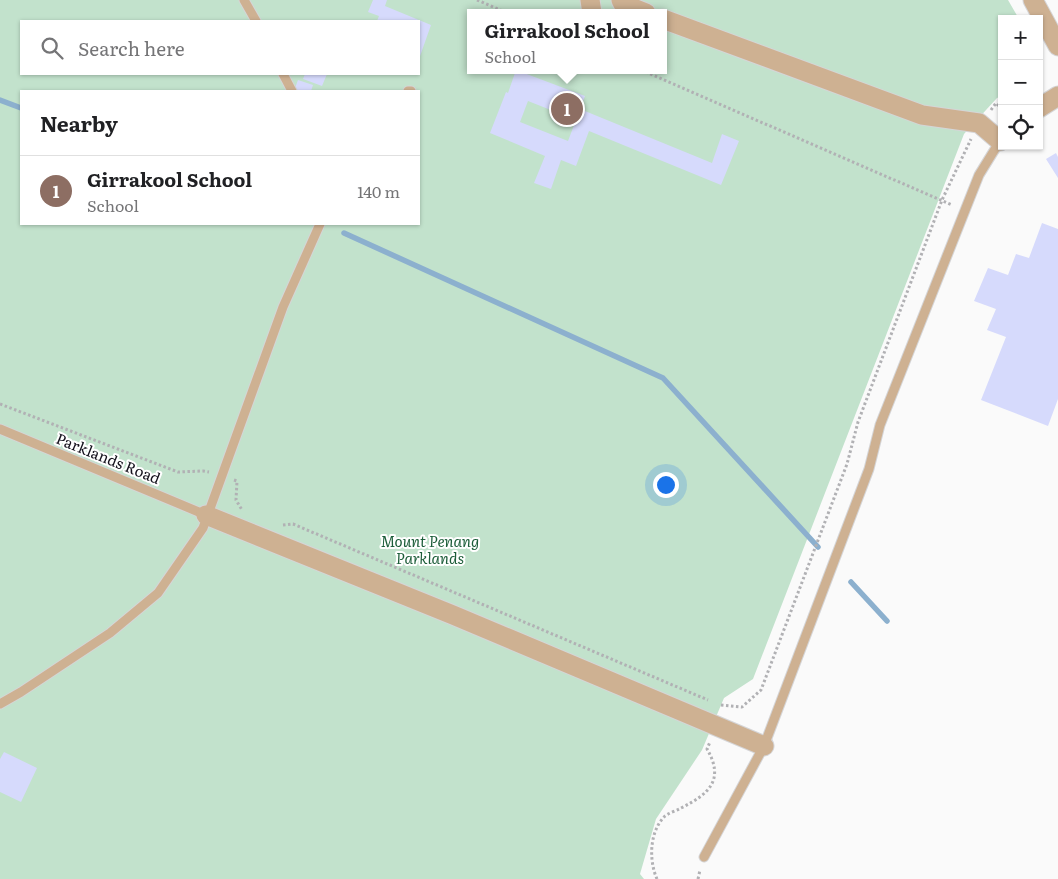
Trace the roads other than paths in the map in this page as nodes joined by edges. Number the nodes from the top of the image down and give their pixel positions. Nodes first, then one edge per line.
1 (244, 0) edge
2 (621, 0) edge
3 (1033, 0) edge
4 (636, 9) edge
5 (255, 20) edge
6 (667, 20) edge
7 (1058, 46) edge
8 (284, 75) edge
9 (291, 90) edge
10 (1058, 96) edge
11 (1043, 105) edge
12 (998, 138) edge
13 (998, 145) edge
14 (320, 225) edge
15 (0, 429) edge
16 (206, 514) junction
17 (0, 704) edge
18 (764, 746) junction
19 (704, 857) dead end

1 - 5 lane
2 - 4 street
3 - 7 street
6 - 12 street
8 - 9 lane
10 - 11 street
13 - 18 lane
14 - 16 lane
15 - 16 lane, Parklands Road
16 - 17 lane
16 - 18 street
18 - 19 lane

